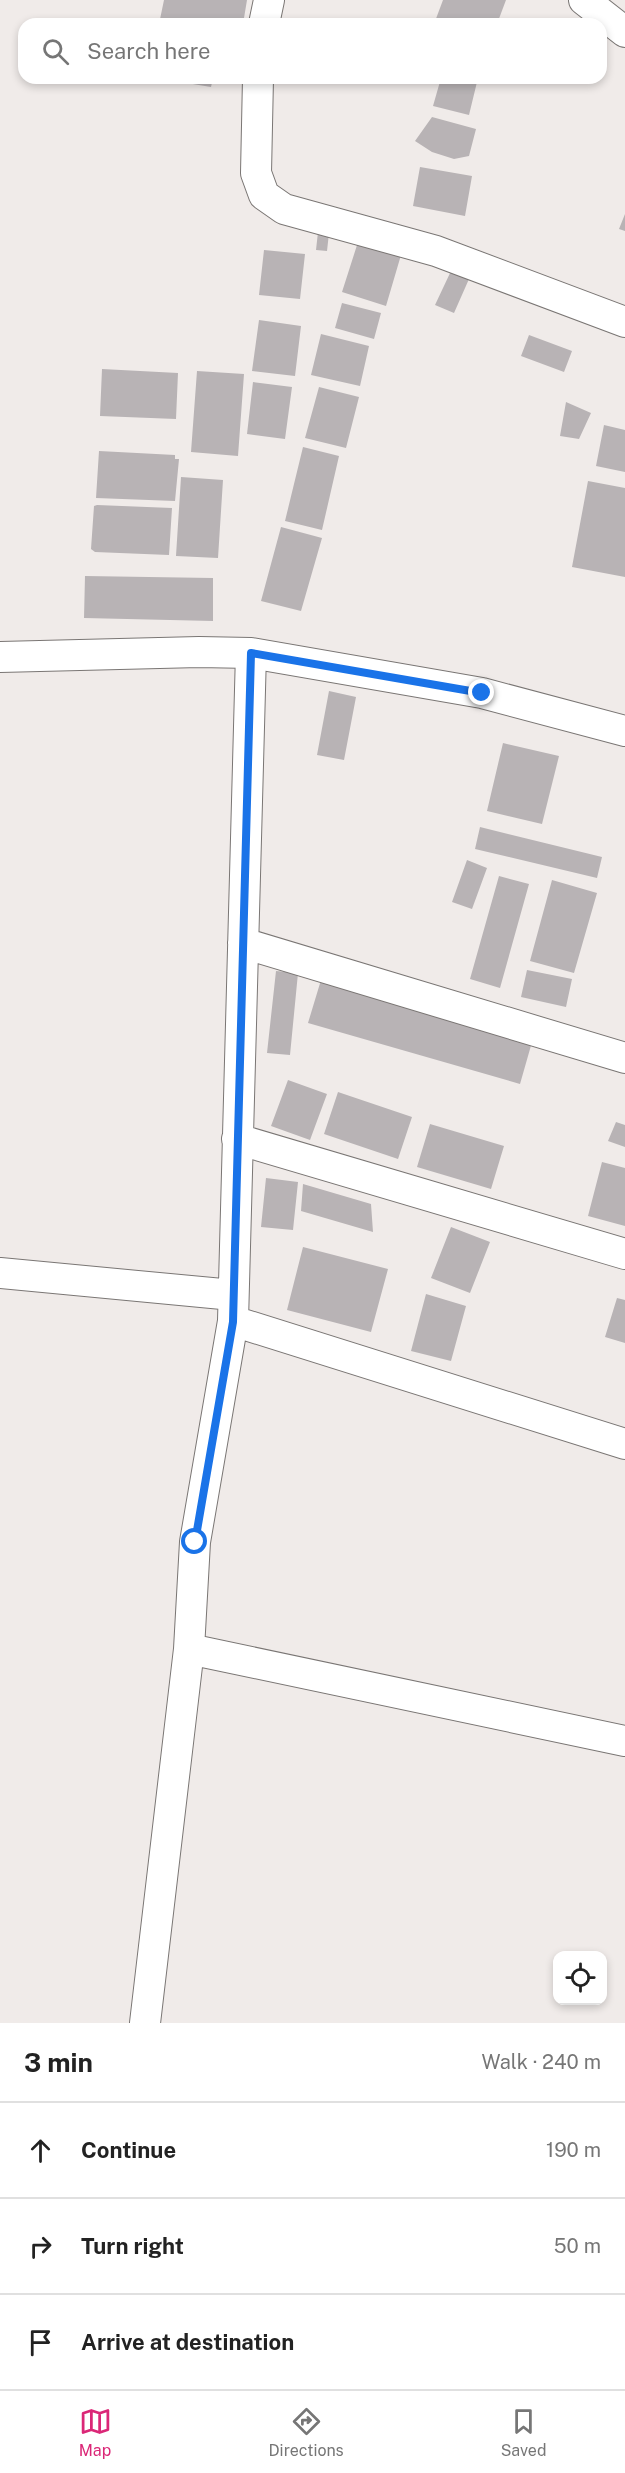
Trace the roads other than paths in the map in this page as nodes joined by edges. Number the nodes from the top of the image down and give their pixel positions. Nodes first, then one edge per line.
1 (269, 0) edge
2 (584, 0) edge
3 (265, 18) edge
4 (625, 32) edge
5 (258, 84) edge
6 (625, 322) edge
7 (251, 653) junction
8 (0, 657) edge
9 (625, 731) edge
10 (243, 943) junction
11 (625, 1058) edge
12 (237, 1139) junction
13 (625, 1254) edge
14 (0, 1273) edge
15 (233, 1308) junction
16 (625, 1444) edge
17 (189, 1649) junction
18 (625, 1741) edge
19 (145, 2023) edge

1 - 3 street
2 - 4 street
5 - 6 street
7 - 8 street
7 - 9 street
7 - 10 street
10 - 11 street
10 - 12 street
12 - 13 street
12 - 15 street
14 - 15 street
15 - 16 street
15 - 17 street
17 - 18 street
17 - 19 street

